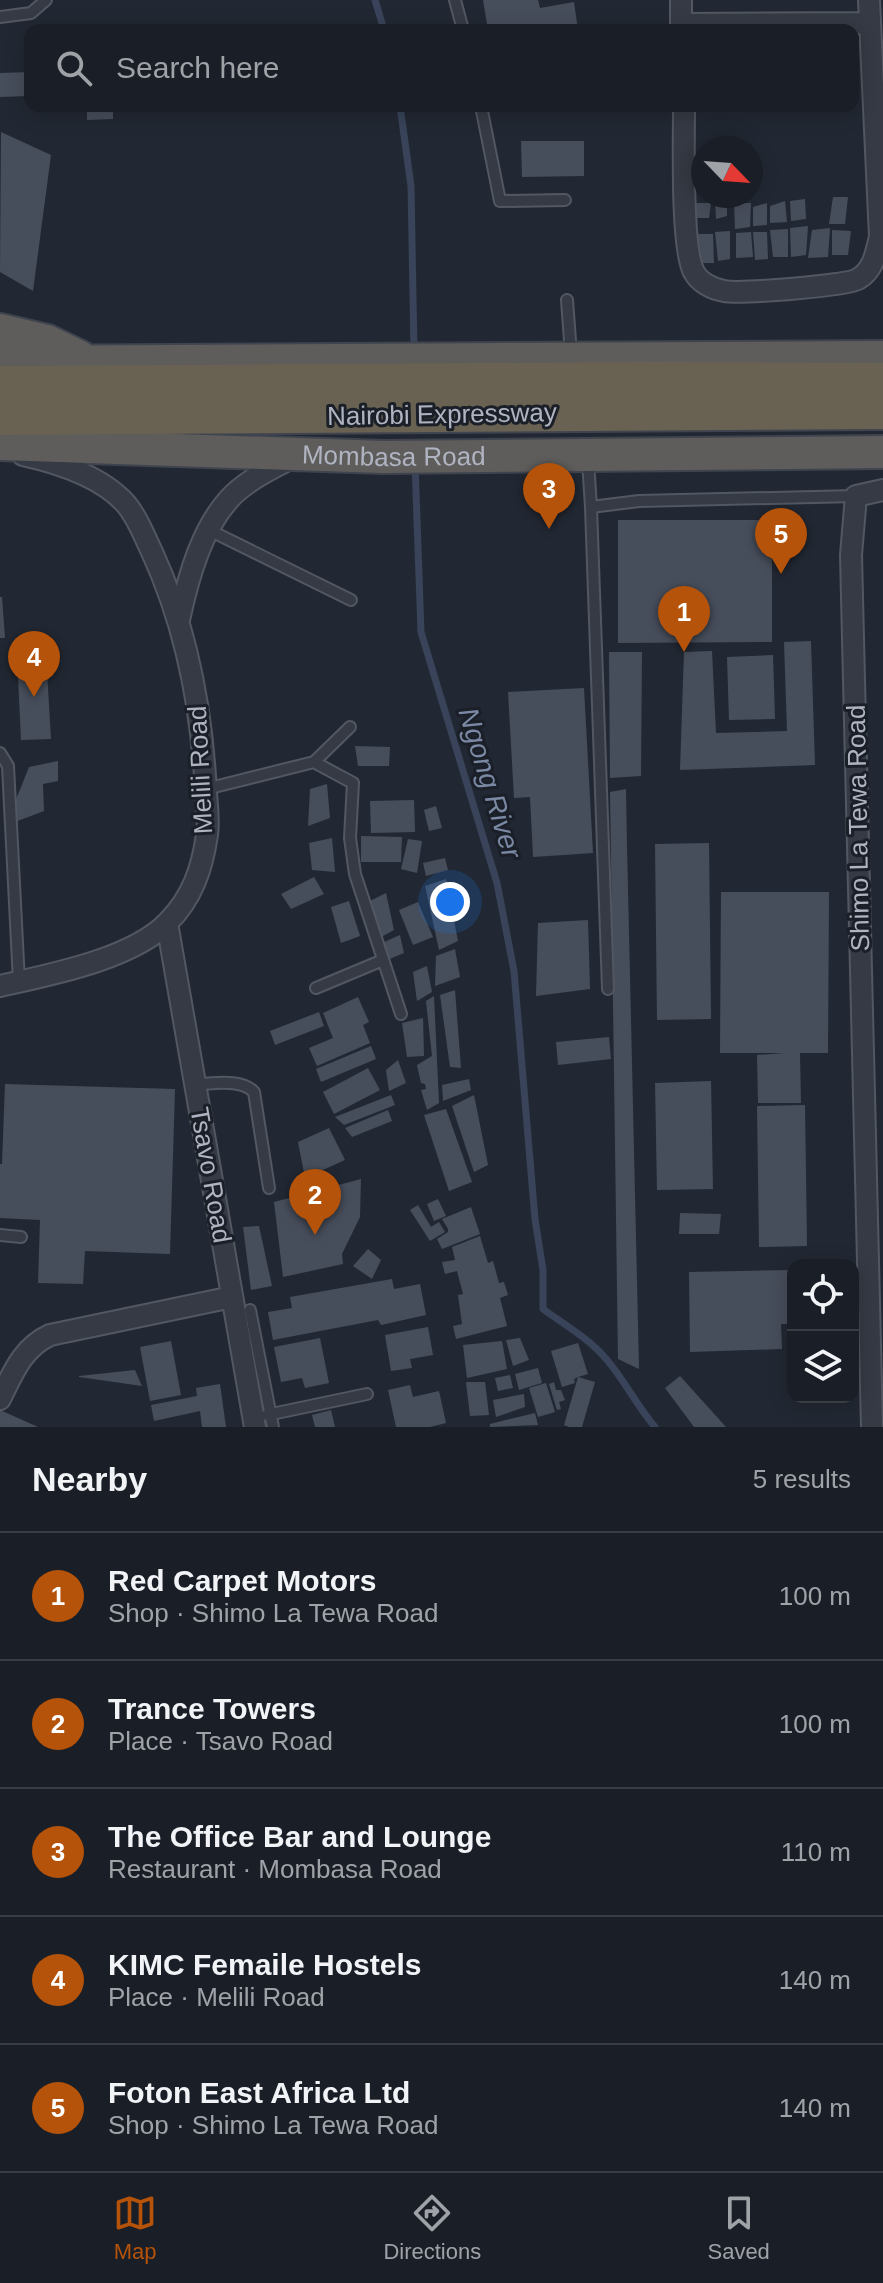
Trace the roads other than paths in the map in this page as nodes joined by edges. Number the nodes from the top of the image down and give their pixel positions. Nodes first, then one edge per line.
1 (46, 0) edge
2 (455, 0) edge
3 (681, 0) edge
4 (869, 0) edge
5 (0, 17) edge
6 (870, 23) junction
7 (461, 24) edge
8 (681, 24) edge
9 (823, 24) edge
10 (482, 112) edge
11 (684, 112) edge
12 (565, 200) dead end
13 (567, 300) dead end
14 (0, 330) edge
15 (883, 357) edge
16 (571, 360) junction
17 (88, 361) junction
18 (0, 362) edge
19 (883, 381) edge
20 (0, 384) edge
21 (883, 411) edge
22 (0, 417) edge
23 (0, 447) edge
24 (883, 452) edge
25 (303, 454) junction
26 (587, 456) junction
27 (883, 490) edge
28 (856, 496) junction
29 (591, 507) junction
30 (209, 530) junction
31 (351, 600) dead end
32 (179, 620) junction
33 (350, 727) dead end
34 (0, 753) edge
35 (314, 762) junction
36 (206, 789) junction
37 (167, 923) junction
38 (383, 960) junction
39 (9, 984) edge
40 (316, 988) dead end
41 (608, 989) dead end
42 (401, 1014) dead end
43 (195, 1084) junction
44 (269, 1188) dead end
45 (0, 1235) edge
46 (21, 1237) dead end
47 (232, 1297) junction
48 (250, 1310) dead end
49 (367, 1394) dead end
50 (0, 1399) edge
51 (876, 1418) edge
52 (260, 1420) edge
53 (273, 1427) edge

1 - 5 lane
2 - 7 lane
3 - 8 street
4 - 6 street
6 - 9 street
6 - 11 street
10 - 12 lane
13 - 16 lane
14 - 17 highway
15 - 16 highway
16 - 17 highway
17 - 18 highway
19 - 20 highway, Nairobi Expressway
21 - 22 highway, Nairobi Expressway
23 - 25 highway, Mombasa Road
23 - 32 street, Melili Road
24 - 26 highway, Mombasa Road
25 - 26 highway, Mombasa Road
25 - 30 street, Melili Road
26 - 29 lane
27 - 28 street
28 - 29 lane
28 - 51 street, Shimo La Tewa Road
29 - 41 lane
30 - 31 lane
30 - 32 street, Melili Road
32 - 36 street, Melili Road
33 - 35 lane
34 - 39 lane
35 - 36 lane
35 - 38 lane
36 - 37 street, Melili Road
37 - 39 street, Melili Road
37 - 43 street, Tsavo Road
38 - 40 lane
38 - 42 lane
43 - 44 lane
43 - 47 street, Tsavo Road
45 - 46 lane
47 - 50 street
47 - 52 street, Tsavo Road
48 - 52 lane
49 - 52 lane
52 - 53 lane

